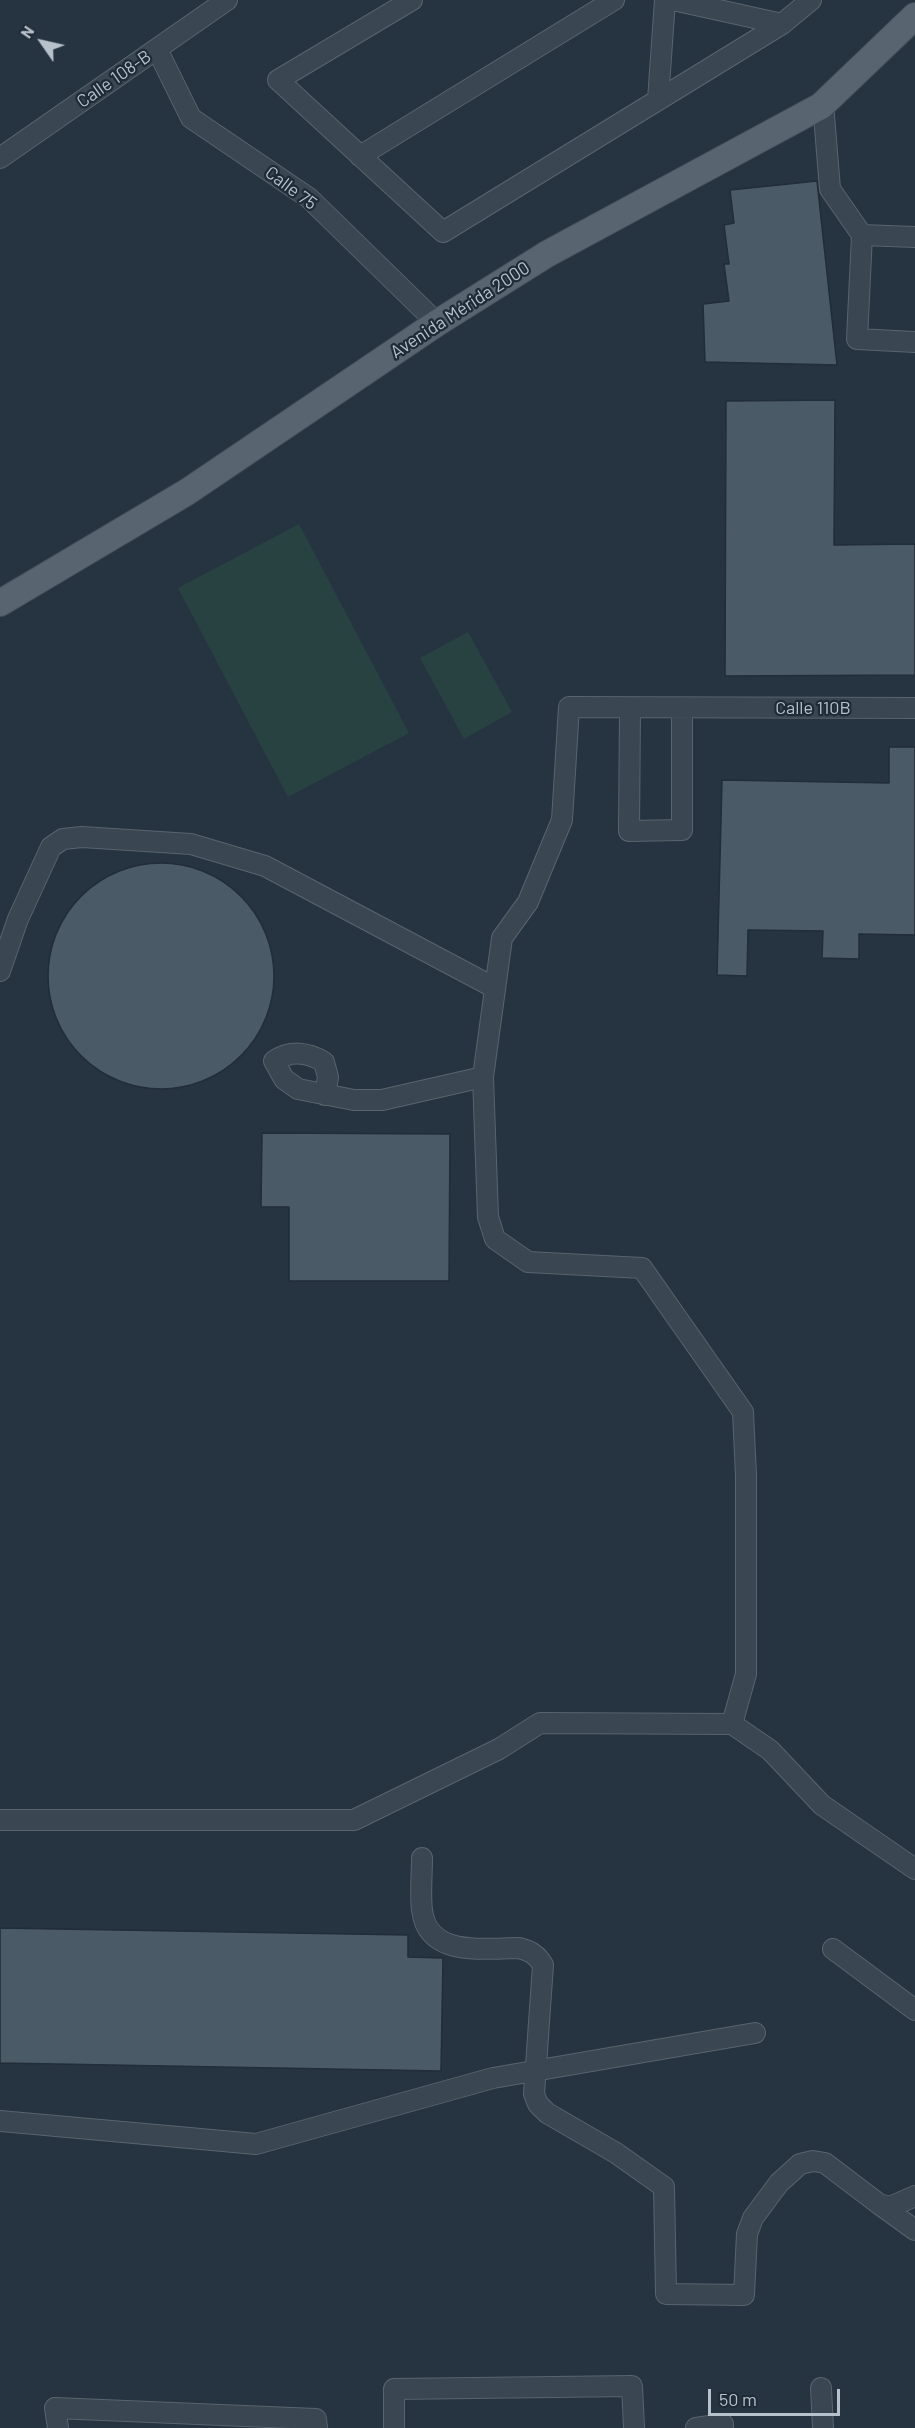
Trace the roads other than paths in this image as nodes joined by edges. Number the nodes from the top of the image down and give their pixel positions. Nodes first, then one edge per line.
1 (227, 0) edge
2 (412, 0) edge
3 (614, 0) edge
4 (665, 0) edge
5 (673, 0) edge
6 (811, 0) edge
7 (915, 16) edge
8 (782, 24) junction
9 (157, 49) junction
10 (657, 100) junction
11 (824, 103) junction
12 (360, 156) junction
13 (0, 158) edge
14 (862, 235) junction
15 (915, 237) edge
16 (437, 323) junction
17 (915, 342) edge
18 (0, 603) edge
19 (630, 708) junction
20 (682, 708) junction
21 (915, 708) edge
22 (0, 971) edge
23 (495, 988) junction
24 (483, 1077) junction
25 (325, 1095) dead end
26 (732, 1725) junction
27 (0, 1821) edge
28 (422, 1858) dead end
29 (915, 1869) edge
30 (833, 1949) dead end
31 (915, 2010) edge
32 (755, 2033) dead end
33 (536, 2071) junction
34 (0, 2121) edge
35 (915, 2196) edge
36 (879, 2204) junction
37 (915, 2230) edge
38 (821, 2388) dead end
39 (58, 2428) edge
40 (317, 2428) edge
41 (394, 2428) edge
42 (634, 2428) edge
43 (696, 2428) edge
44 (723, 2428) edge
45 (824, 2428) edge

1 - 9 street, Calle 108-B
2 - 12 street
3 - 12 street
4 - 10 street
5 - 8 street
6 - 8 street
7 - 11 main road, Avenida Mérida 2000
8 - 10 street
9 - 13 street, Calle 108-B
9 - 16 street, Calle 75
10 - 12 street
11 - 14 street
11 - 16 main road, Avenida Mérida 2000
14 - 15 street
14 - 17 street
16 - 18 main road, Avenida Mérida 2000
19 - 20 street, Calle 110B
19 - 20 street
19 - 23 street, Calle 110B
20 - 21 street, Calle 110B
22 - 23 street
23 - 24 street
24 - 25 street
24 - 26 street
26 - 27 street
26 - 29 street
28 - 33 street
30 - 31 street
32 - 33 street
33 - 34 street
33 - 36 street
35 - 36 street
36 - 37 street
38 - 45 street
39 - 40 street
41 - 42 street
43 - 44 street

